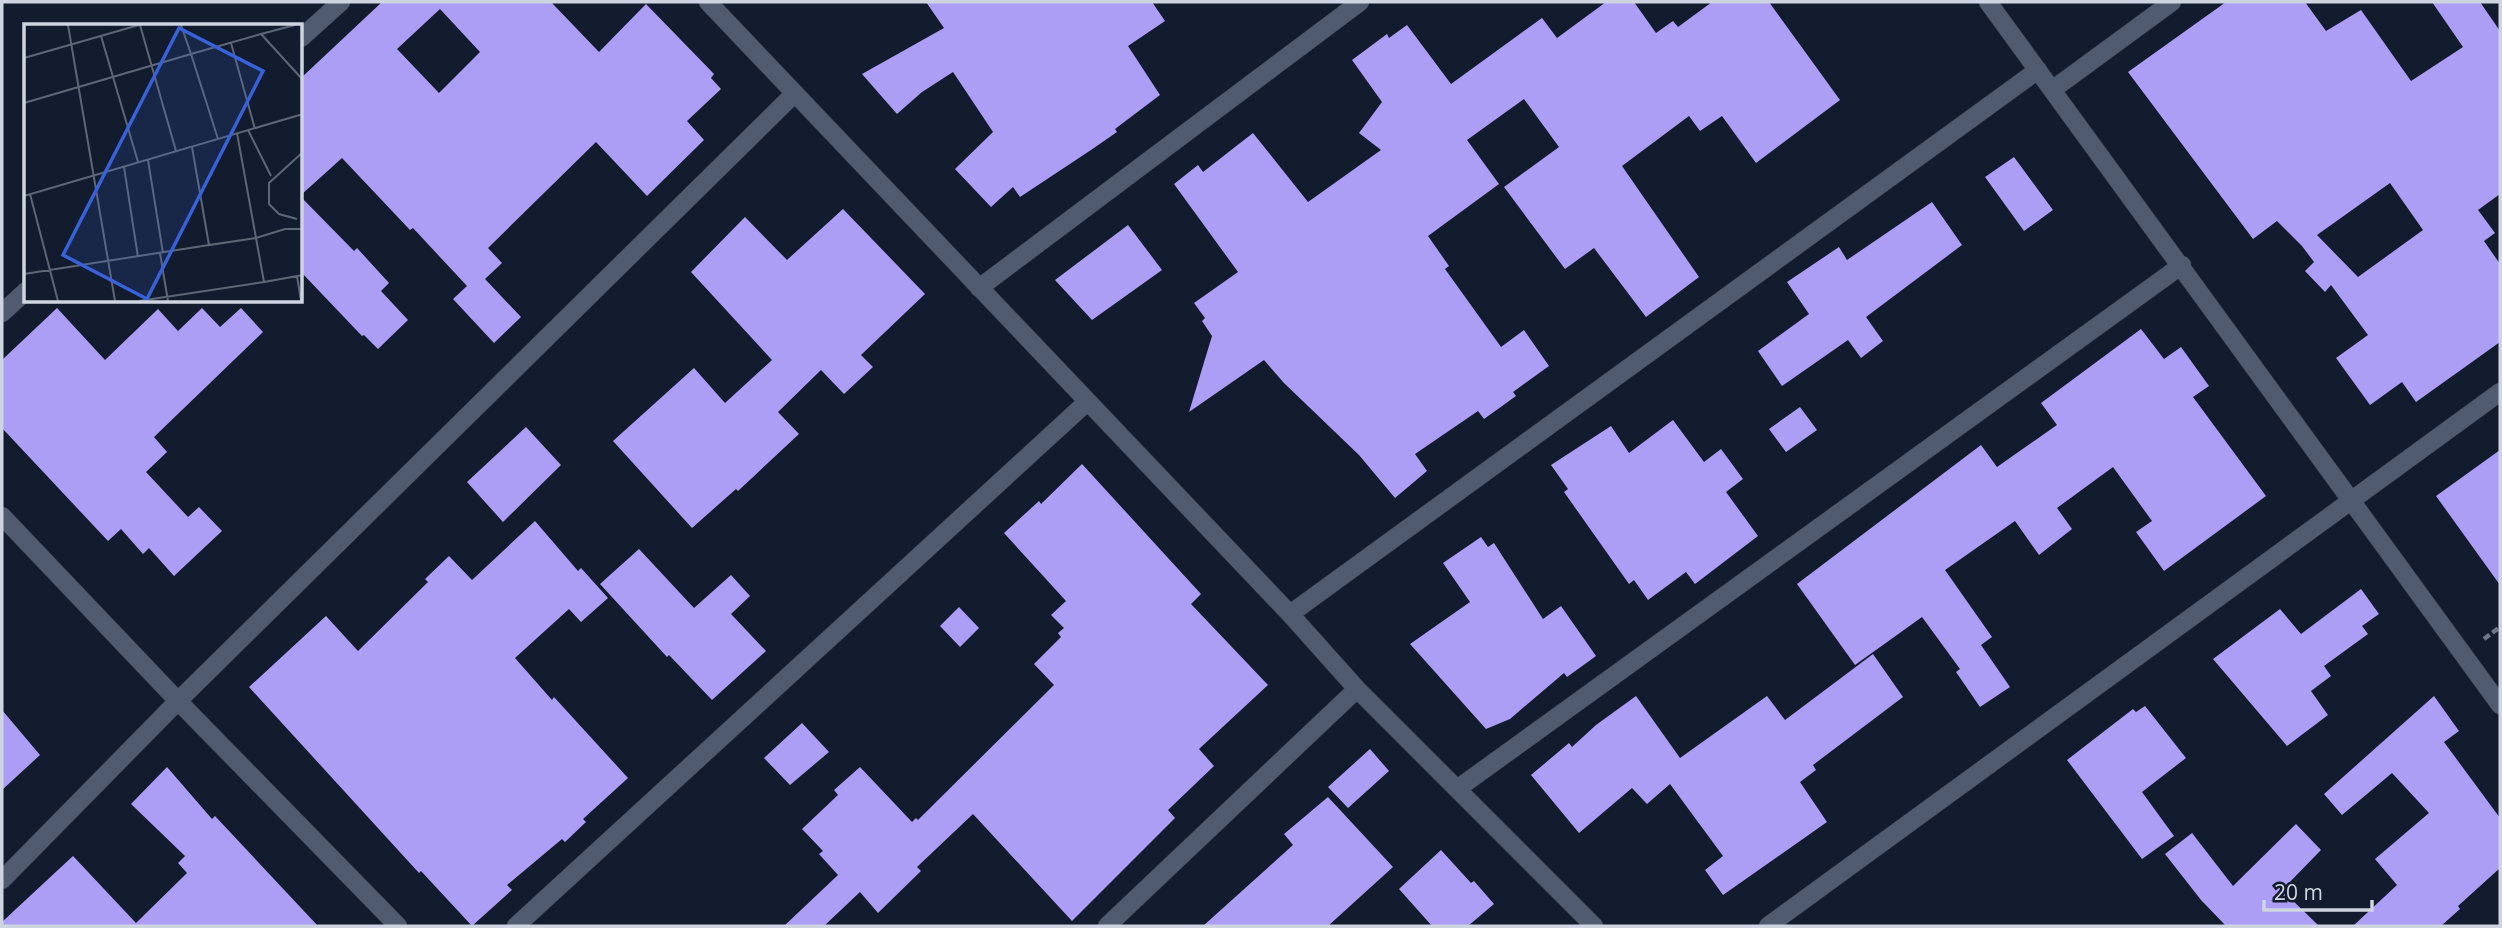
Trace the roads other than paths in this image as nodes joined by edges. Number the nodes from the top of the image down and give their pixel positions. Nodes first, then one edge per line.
1 (341, 2) edge
2 (708, 2) edge
3 (1360, 2) edge
4 (1988, 2) edge
5 (2172, 2) edge
6 (303, 36) edge
7 (2038, 70) junction
8 (2052, 90) junction
9 (795, 93) junction
10 (2182, 265) junction
11 (979, 288) junction
12 (24, 293) edge
13 (2, 313) edge
14 (2500, 392) edge
15 (1087, 402) junction
16 (2352, 502) junction
17 (2, 516) edge
18 (1290, 614) junction
19 (1357, 689) junction
20 (178, 701) junction
21 (2500, 705) edge
22 (1458, 789) junction
23 (2, 880) edge
24 (398, 926) edge
25 (516, 926) edge
26 (1107, 926) edge
27 (1594, 926) edge
28 (1768, 926) edge

1 - 6 street
2 - 9 street
3 - 11 street
4 - 7 street
5 - 8 street
7 - 8 street
7 - 18 street
8 - 10 street
9 - 11 street
9 - 20 street
10 - 16 street
10 - 22 street
11 - 15 street
12 - 13 street
14 - 16 street
15 - 18 street
15 - 25 street
16 - 21 street
16 - 28 street
17 - 20 street
18 - 19 street
19 - 22 street
19 - 26 street
20 - 23 street
20 - 24 street
22 - 27 street

